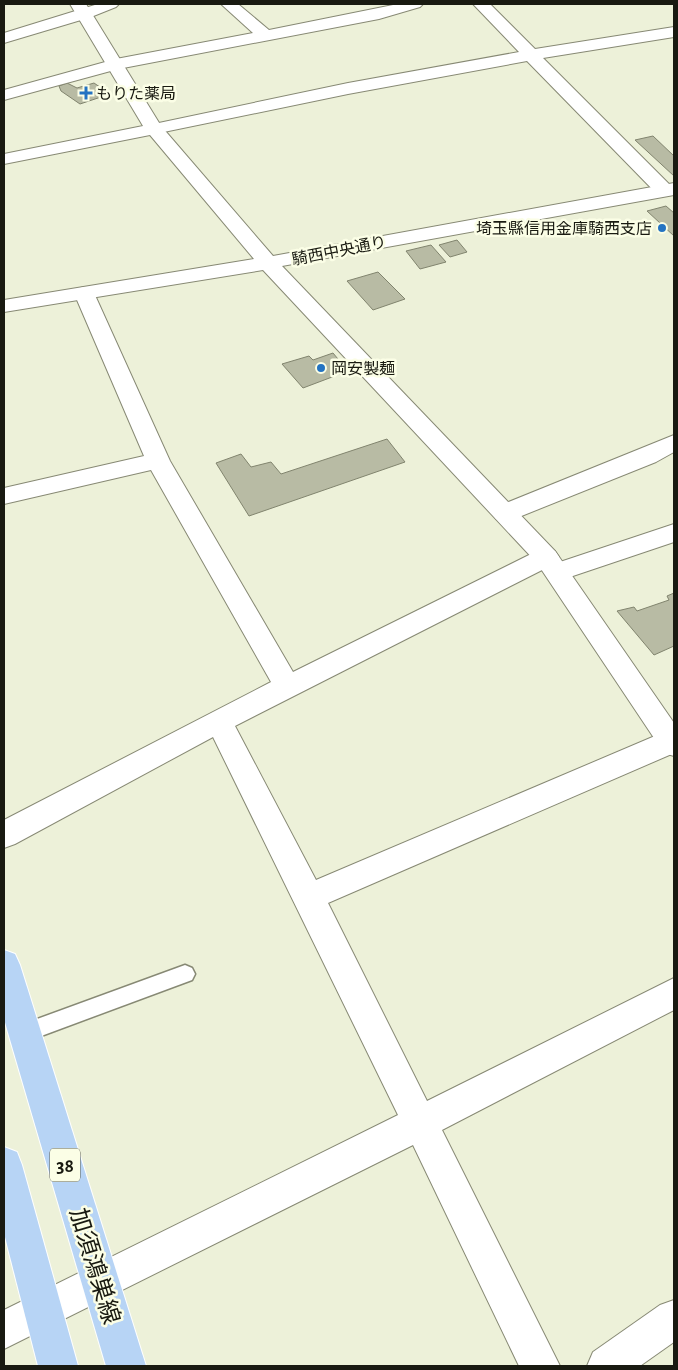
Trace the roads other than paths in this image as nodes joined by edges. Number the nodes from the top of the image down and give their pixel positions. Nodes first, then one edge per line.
1 (111, 4) edge
2 (229, 4) edge
3 (415, 4) edge
4 (481, 4) edge
5 (82, 9) edge
6 (674, 32) edge
7 (266, 36) junction
8 (4, 38) edge
9 (532, 54) junction
10 (116, 64) junction
11 (4, 95) edge
12 (154, 129) junction
13 (4, 159) edge
14 (669, 190) edge
15 (268, 263) junction
16 (84, 293) junction
17 (4, 306) edge
18 (674, 443) edge
19 (158, 461) junction
20 (4, 496) edge
21 (505, 513) junction
22 (674, 533) edge
23 (552, 564) junction
24 (288, 686) junction
25 (219, 721) junction
26 (673, 743) edge
27 (4, 835) edge
28 (309, 897) junction
29 (4, 965) edge
30 (185, 974) dead end
31 (674, 992) edge
32 (25, 1033) junction
33 (420, 1122) junction
34 (4, 1165) edge
35 (100, 1281) junction
36 (42, 1310) junction
37 (674, 1318) edge
38 (4, 1330) edge
39 (58, 1366) edge
40 (126, 1366) edge
41 (540, 1366) edge
42 (607, 1366) edge

1 - 5 street
2 - 7 street
3 - 7 street
4 - 9 street
5 - 8 street
5 - 10 street
6 - 9 street
7 - 10 street
9 - 12 street
9 - 14 street
10 - 11 street
10 - 12 street
12 - 13 street
12 - 15 street
14 - 15 street, 騎西中央通り
15 - 16 street, 騎西中央通り
15 - 21 street
16 - 17 street, 騎西中央通り
16 - 19 street
18 - 21 street
19 - 20 street
19 - 24 street
21 - 23 street
22 - 23 street
23 - 24 street
23 - 26 street
24 - 25 street
25 - 27 street
25 - 28 street
26 - 28 street
28 - 33 street
29 - 32 main road, 加須鴻巣線 / 38
30 - 32 lane
31 - 33 street
32 - 35 main road, 加須鴻巣線 / 38
33 - 35 street
33 - 41 street
34 - 36 main road
35 - 36 street
35 - 40 main road, 加須鴻巣線 / 38
36 - 38 street
36 - 39 main road
37 - 42 street

